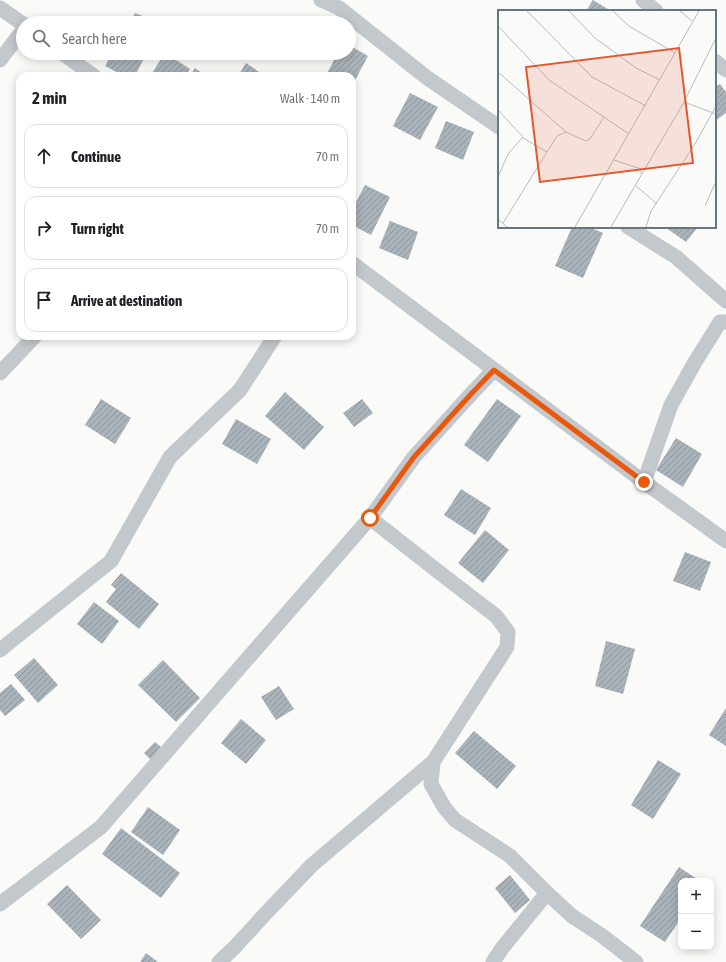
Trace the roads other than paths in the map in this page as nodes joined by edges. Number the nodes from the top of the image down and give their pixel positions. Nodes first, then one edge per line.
1 (321, 0) edge
2 (643, 0) edge
3 (341, 4) edge
4 (0, 8) edge
5 (655, 10) edge
6 (355, 16) edge
7 (356, 17) edge
8 (16, 19) edge
9 (16, 39) edge
10 (0, 60) edge
11 (72, 60) edge
12 (716, 62) edge
13 (726, 70) edge
14 (88, 72) edge
15 (498, 126) edge
16 (630, 228) edge
17 (356, 266) edge
18 (722, 297) edge
19 (723, 322) edge
20 (31, 340) edge
21 (272, 340) edge
22 (494, 370) junction
23 (0, 373) edge
24 (644, 482) junction
25 (370, 518) junction
26 (726, 541) edge
27 (0, 650) edge
28 (433, 762) junction
29 (547, 893) junction
30 (0, 904) edge
31 (219, 962) edge
32 (493, 962) edge
33 (636, 962) edge

1 - 3 street
2 - 5 street
3 - 6 street
4 - 8 street
7 - 15 street
9 - 10 street
11 - 14 street
12 - 13 street
16 - 18 street
17 - 22 street
18 - 19 street
19 - 24 street
20 - 23 street
21 - 27 street
22 - 24 street
22 - 25 street
24 - 26 street
25 - 28 street
25 - 30 street
28 - 29 street
28 - 31 street
29 - 32 street
29 - 33 street

